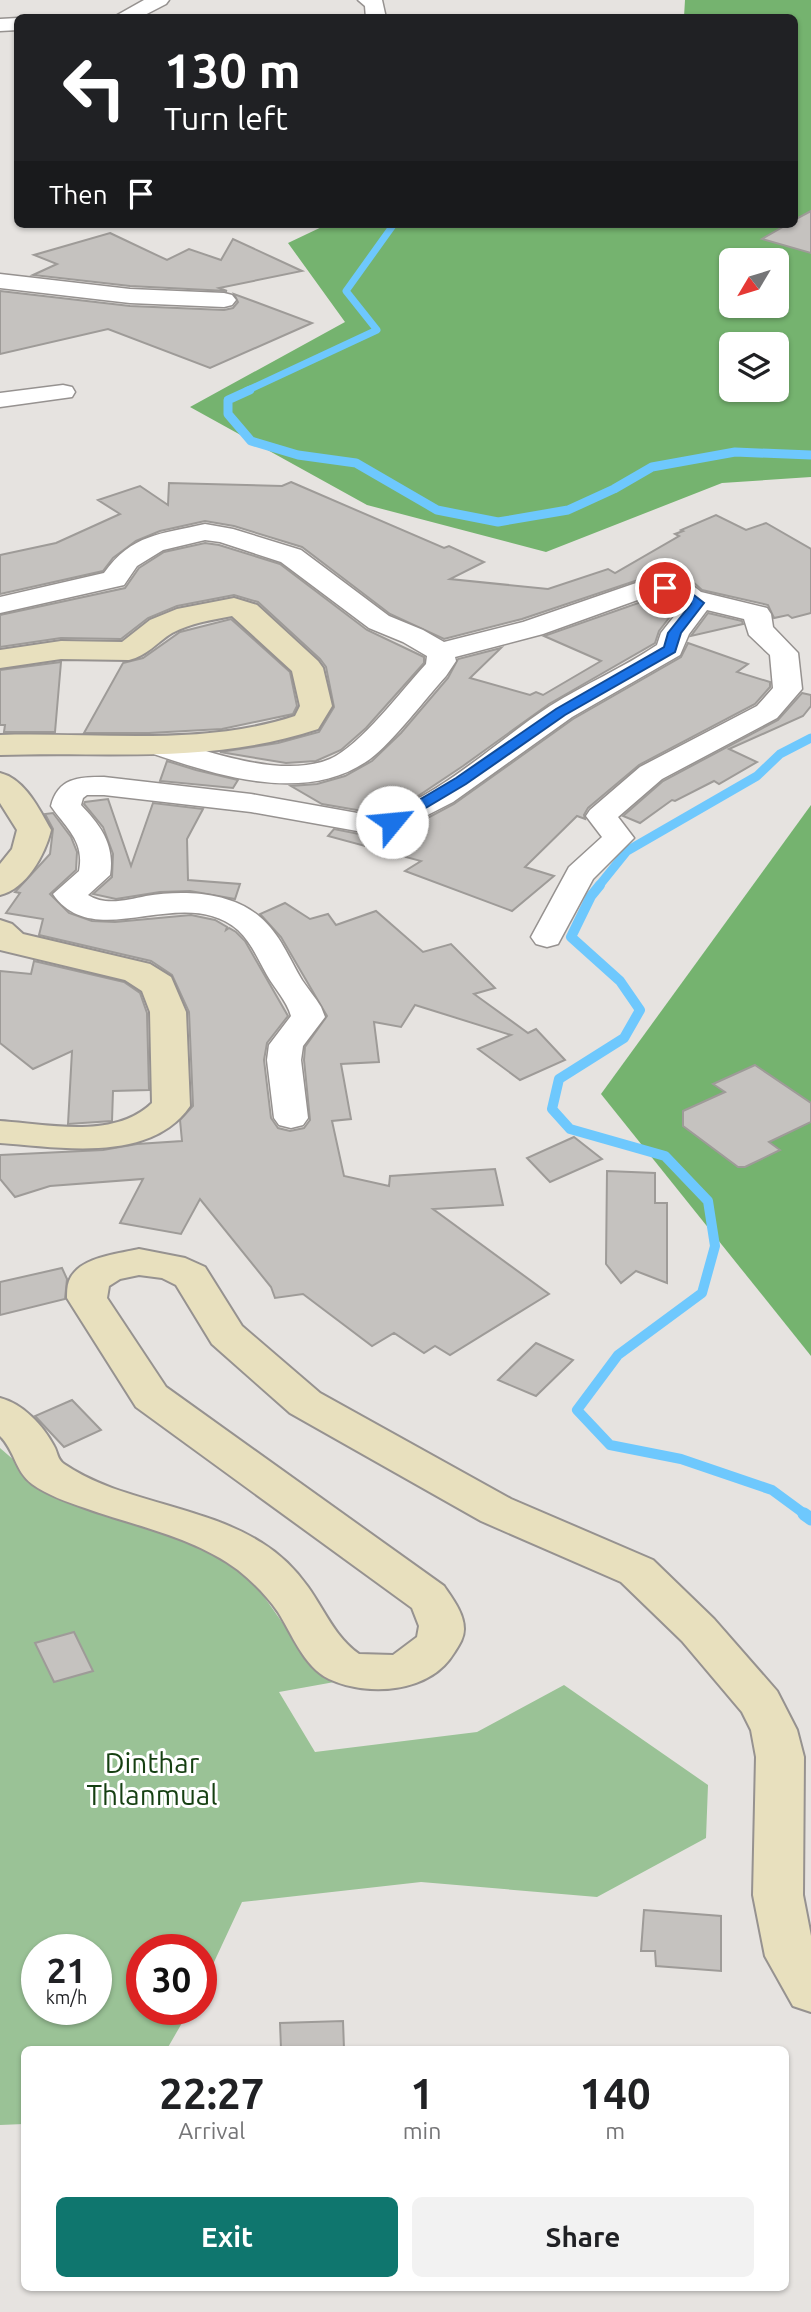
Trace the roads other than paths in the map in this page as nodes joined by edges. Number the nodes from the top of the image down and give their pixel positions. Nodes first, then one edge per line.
1 (159, 0) edge
2 (368, 0) edge
3 (130, 14) edge
4 (375, 14) edge
5 (0, 282) edge
6 (225, 300) dead end
7 (63, 392) dead end
8 (0, 400) edge
9 (695, 599) junction
10 (0, 605) edge
11 (440, 652) junction
12 (0, 659) edge
13 (152, 744) junction
14 (0, 745) edge
15 (0, 783) edge
16 (0, 885) edge
17 (0, 931) edge
18 (547, 937) dead end
19 (291, 1118) dead end
20 (0, 1132) edge
21 (0, 1412) edge
22 (811, 1992) edge

1 - 3 street
2 - 4 street
5 - 6 street
7 - 8 street
9 - 11 street
9 - 18 street
9 - 19 street
10 - 11 street
11 - 13 street
12 - 13 street
13 - 14 street
15 - 16 street
17 - 20 street
21 - 22 street

